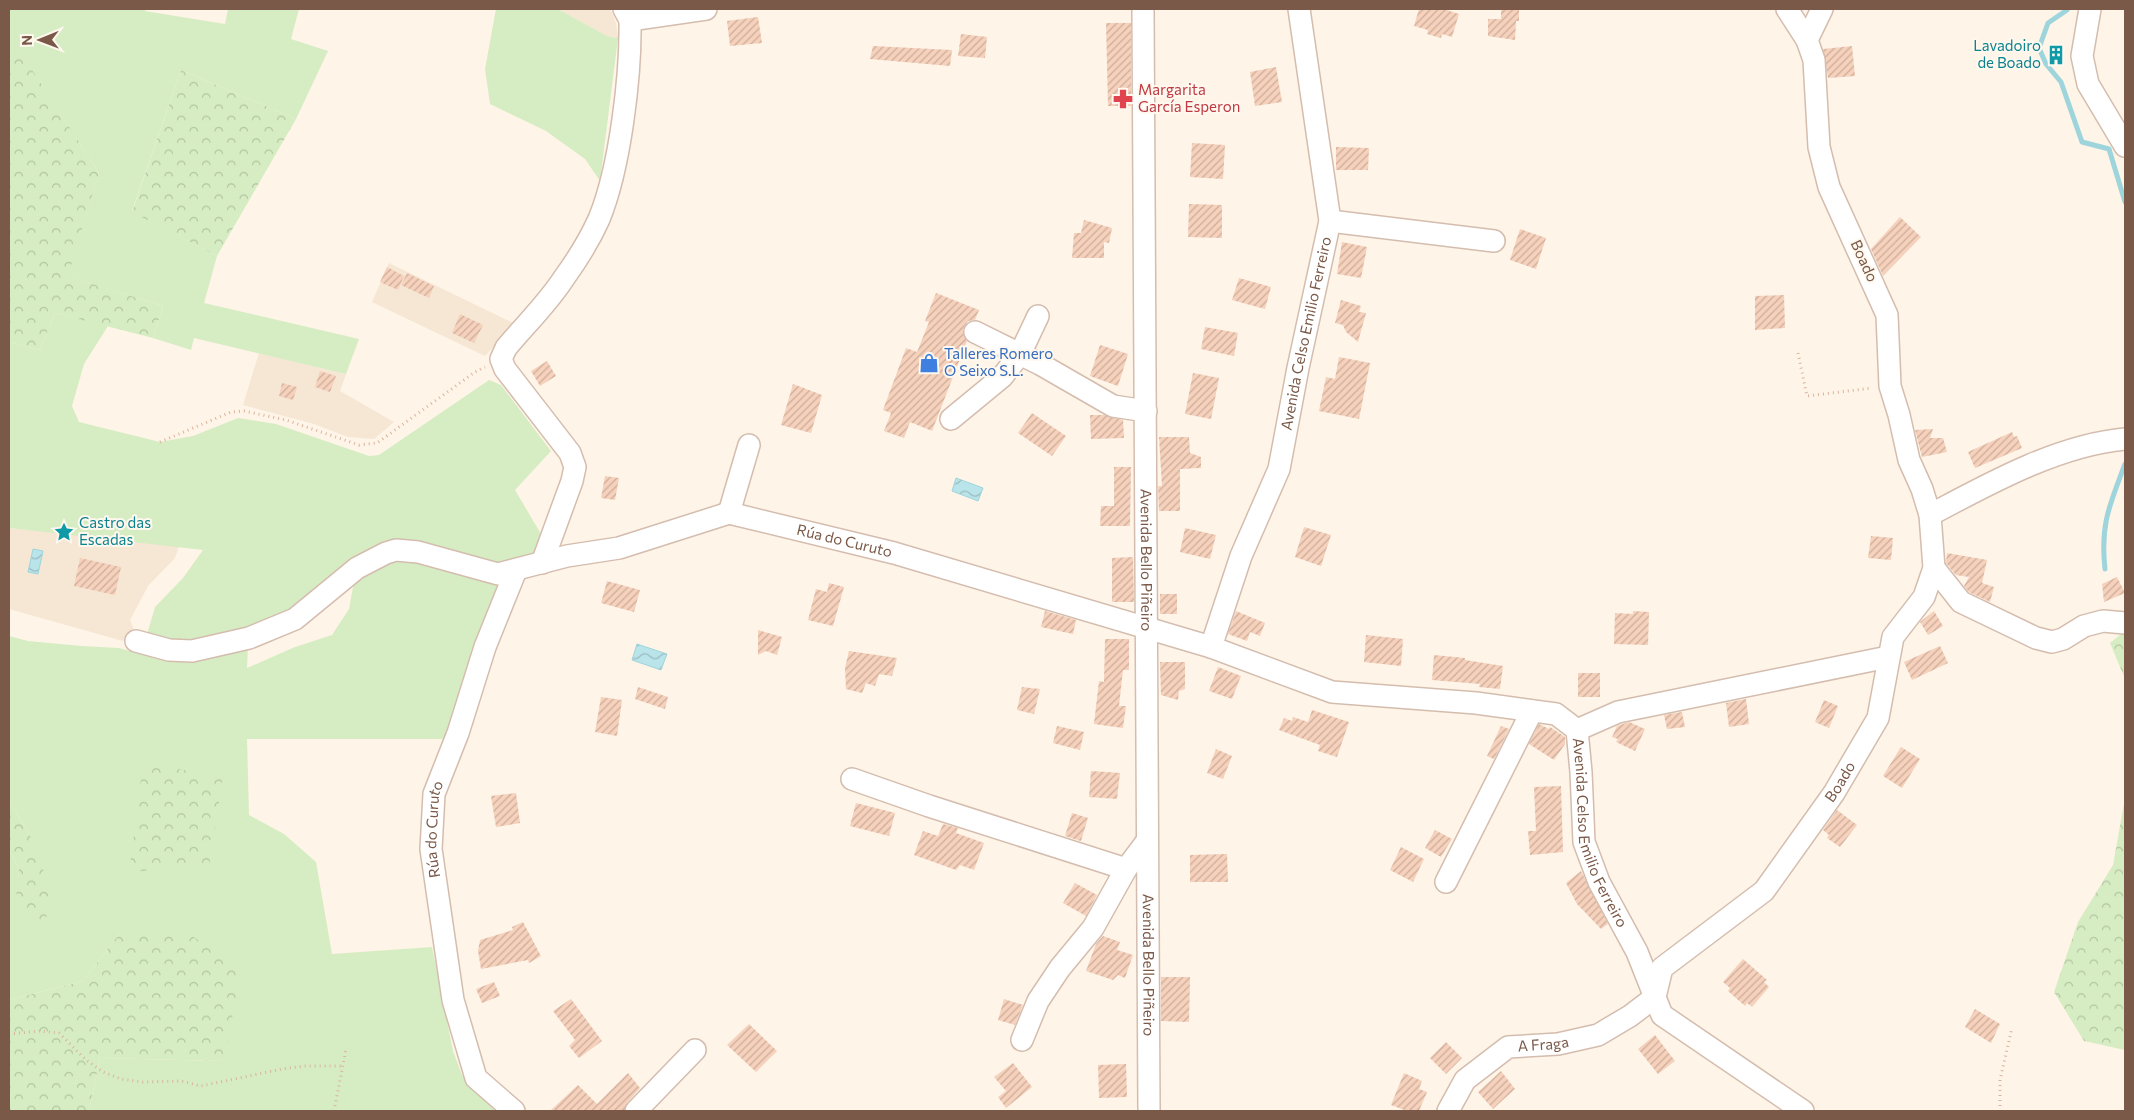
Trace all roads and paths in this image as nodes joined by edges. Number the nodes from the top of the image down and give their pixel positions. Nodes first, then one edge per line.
1 (706, 9) edge
2 (1143, 9) edge
3 (1299, 9) edge
4 (1787, 9) edge
5 (1822, 9) edge
6 (2090, 9) edge
7 (627, 15) edge
8 (1807, 40) junction
9 (2125, 146) edge
10 (1330, 220) junction
11 (1494, 241) dead end
12 (1038, 316) dead end
13 (975, 332) dead end
14 (1798, 353) dead end
15 (1020, 354) junction
16 (501, 359) junction
17 (1890, 386) junction
18 (1146, 411) junction
19 (951, 420) dead end
20 (2125, 439) edge
21 (160, 442) dead end
22 (749, 445) dead end
23 (729, 512) junction
24 (1930, 515) junction
25 (542, 563) junction
26 (1934, 568) junction
27 (516, 570) junction
28 (2125, 623) edge
29 (1147, 629) junction
30 (136, 641) dead end
31 (1212, 647) junction
32 (1888, 657) junction
33 (1532, 711) junction
34 (1577, 730) junction
35 (852, 779) dead end
36 (1147, 841) junction
37 (1126, 870) junction
38 (1446, 882) dead end
39 (1655, 997) junction
40 (2012, 1028) dead end
41 (9, 1034) edge
42 (1022, 1040) dead end
43 (346, 1049) dead end
44 (696, 1050) dead end
45 (341, 1066) junction
46 (334, 1111) edge
47 (514, 1111) edge
48 (636, 1111) edge
49 (1149, 1111) edge
50 (1448, 1111) edge
51 (1803, 1111) edge
52 (2000, 1111) edge

1 - 7 street
2 - 18 street, Avenida Bello Piñeiro
3 - 10 street, Avenida Celso Emilio Ferreiro
4 - 8 street, Boado
5 - 8 street
6 - 9 street
7 - 16 street
8 - 17 street, Boado
10 - 11 street
10 - 31 street, Avenida Celso Emilio Ferreiro
12 - 15 street
13 - 15 street
14 - 17 path
15 - 18 street
15 - 19 street
16 - 21 path
16 - 25 street
17 - 24 street, Boado
18 - 29 street, Avenida Bello Piñeiro
20 - 24 street
22 - 23 street
23 - 25 street
23 - 29 street, Rúa do Curuto
24 - 26 street, Boado
25 - 27 street
26 - 28 street
26 - 32 street, Boado
27 - 30 street
27 - 47 street, Rúa do Curuto
29 - 31 street, Avenida Celso Emilio Ferreiro
29 - 36 street, Avenida Bello Piñeiro
31 - 33 street, Avenida Celso Emilio Ferreiro
32 - 34 street
32 - 39 street, Boado
33 - 34 street, Avenida Celso Emilio Ferreiro
33 - 38 street
34 - 39 street, Avenida Celso Emilio Ferreiro
35 - 37 street
36 - 37 street
36 - 49 street, Avenida Bello Piñeiro
37 - 42 street
39 - 50 street, A Fraga
39 - 51 street, Avenida Celso Emilio Ferreiro
40 - 52 path
41 - 45 path
43 - 45 path
44 - 48 street
45 - 46 path

